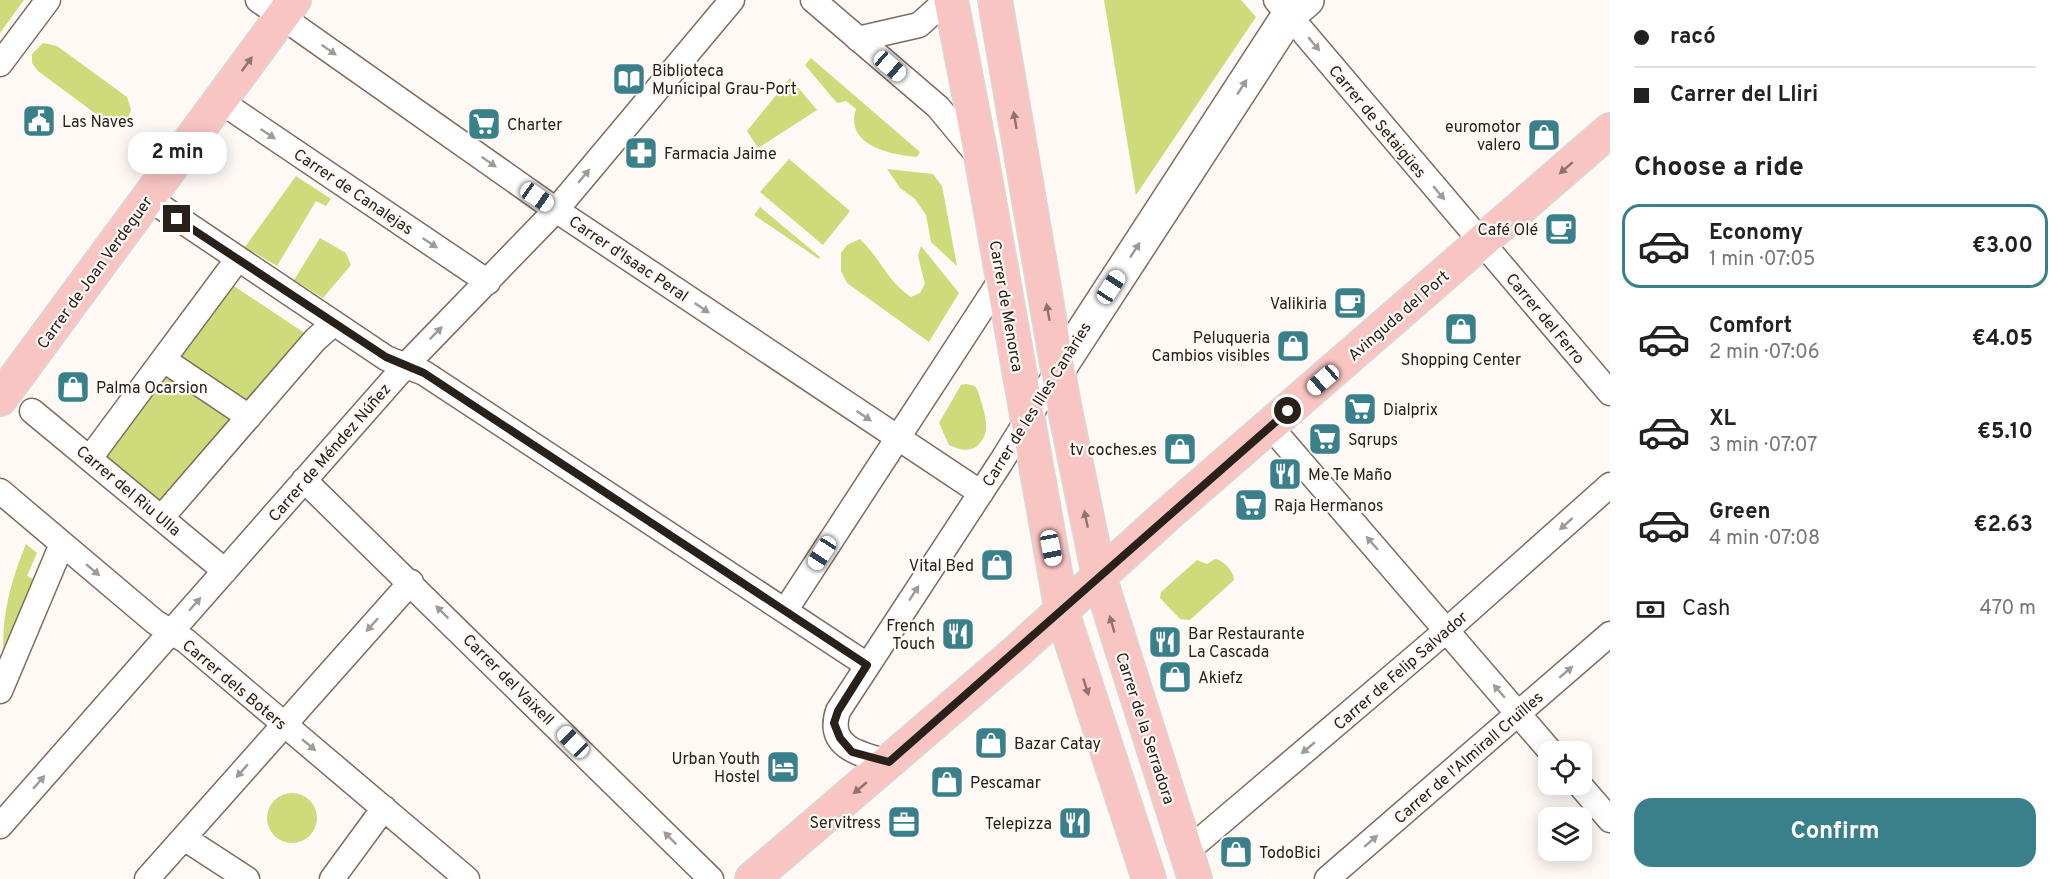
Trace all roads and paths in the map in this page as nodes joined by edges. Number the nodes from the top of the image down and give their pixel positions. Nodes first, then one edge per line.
1 (48, 0) edge
2 (732, 0) edge
3 (813, 0) edge
4 (949, 0) edge
5 (995, 0) edge
6 (1291, 5) edge
7 (278, 6) edge
8 (858, 39) junction
9 (0, 64) edge
10 (220, 101) junction
11 (1610, 130) edge
12 (982, 160) junction
13 (148, 198) junction
14 (556, 210) junction
15 (1481, 242) junction
16 (237, 260) junction
17 (1002, 278) junction
18 (488, 282) junction
19 (334, 323) junction
20 (164, 360) junction
21 (405, 364) junction
22 (1058, 370) junction
23 (1610, 393) edge
24 (0, 399) edge
25 (32, 411) dead end
26 (249, 417) junction
27 (1026, 420) junction
28 (1270, 426) junction
29 (896, 437) junction
30 (90, 458) junction
31 (304, 480) junction
32 (1610, 485) edge
33 (0, 491) edge
34 (981, 493) junction
35 (162, 518) junction
36 (62, 544) junction
37 (225, 571) junction
38 (1099, 576) junction
39 (411, 582) junction
40 (784, 611) junction
41 (1062, 612) junction
42 (1447, 630) junction
43 (171, 632) junction
44 (1610, 634) edge
45 (867, 665) junction
46 (0, 691) edge
47 (1519, 714) junction
48 (283, 724) junction
49 (1542, 741) edge
50 (889, 762) junction
51 (1588, 795) edge
52 (384, 808) junction
53 (1610, 820) edge
54 (0, 826) edge
55 (184, 838) junction
56 (1191, 865) edge
57 (147, 879) edge
58 (247, 879) edge
59 (332, 879) edge
60 (467, 879) edge
61 (711, 879) edge
62 (752, 879) edge
63 (1149, 879) edge
64 (1327, 879) edge

1 - 9 street
14 -> 2 street, Carrer de Méndez Núñez
3 - 8 street
4 - 8 street
4 - 12 main road, Carrer de Menorca
22 -> 5 main road
6 -> 15 street, Carrer de Setaigües
22 -> 6 street, Carrer de les Illes Canàries
10 -> 7 main road, Carrer de Joan Verdeguer
7 -> 14 street, Carrer d'Isaac Peral
8 - 12 street
10 - 13 main road, Carrer de Joan Verdeguer
10 -> 18 street, Carrer de Canalejas
11 -> 15 main road, Avinguda del Port
12 - 17 main road, Carrer de Menorca
13 - 16 street
13 - 24 main road, Carrer de Joan Verdeguer
14 - 18 street, Carrer de Méndez Núñez
14 -> 29 street, Carrer d'Isaac Peral
15 - 23 street, Carrer del Ferro
15 - 28 main road, Avinguda del Port
16 - 19 street
16 - 20 street
17 - 27 main road, Carrer de Menorca
17 - 29 street
21 -> 18 street, Carrer de Méndez Núñez
19 - 21 street
19 - 26 street
20 - 26 street
20 - 30 street
21 - 31 street, Carrer de Méndez Núñez
21 - 40 street
22 - 27 street, Carrer de les Illes Canàries
38 -> 22 main road
25 - 30 street, Carrer del Riu Ulla
26 - 35 street
27 - 34 street, Carrer de les Illes Canàries
27 - 41 main road, Carrer de Menorca
28 - 38 main road, Avinguda del Port
42 -> 28 street
29 - 34 street, Carrer d'Isaac Peral
29 - 40 street
30 - 35 street, Carrer del Riu Ulla
31 - 37 street, Carrer de Méndez Núñez
31 - 39 street, Carrer del Vaixell
32 -> 42 street, Carrer de Felip Salvador
33 - 36 street, Carrer dels Boters
45 -> 34 street, Carrer de les Illes Canàries
35 - 37 street, Carrer del Riu Ulla
36 -> 43 street, Carrer dels Boters
36 - 46 street
43 -> 37 street, Carrer de Méndez Núñez
38 - 41 main road, Avinguda del Port
56 -> 38 main road, Carrer de la Serradora
39 -> 48 street
61 -> 39 street, Carrer del Vaixell
40 - 45 street
41 - 50 main road, Avinguda del Port
41 -> 63 main road
47 -> 42 street
42 -> 56 street, Carrer de Felip Salvador
43 - 48 street, Carrer dels Boters
54 -> 43 street, Carrer de Méndez Núñez
47 -> 44 street, Carrer de l'Almirall Cruïlles
45 - 50 street, Carrer de les Illes Canàries
47 - 49 street
64 -> 47 street, Carrer de l'Almirall Cruïlles
48 -> 52 street, Carrer dels Boters
48 -> 55 street
50 -> 62 main road, Avinguda del Port
51 - 53 street
52 - 59 street
52 - 60 street, Carrer dels Boters
55 - 57 street
55 - 58 street

